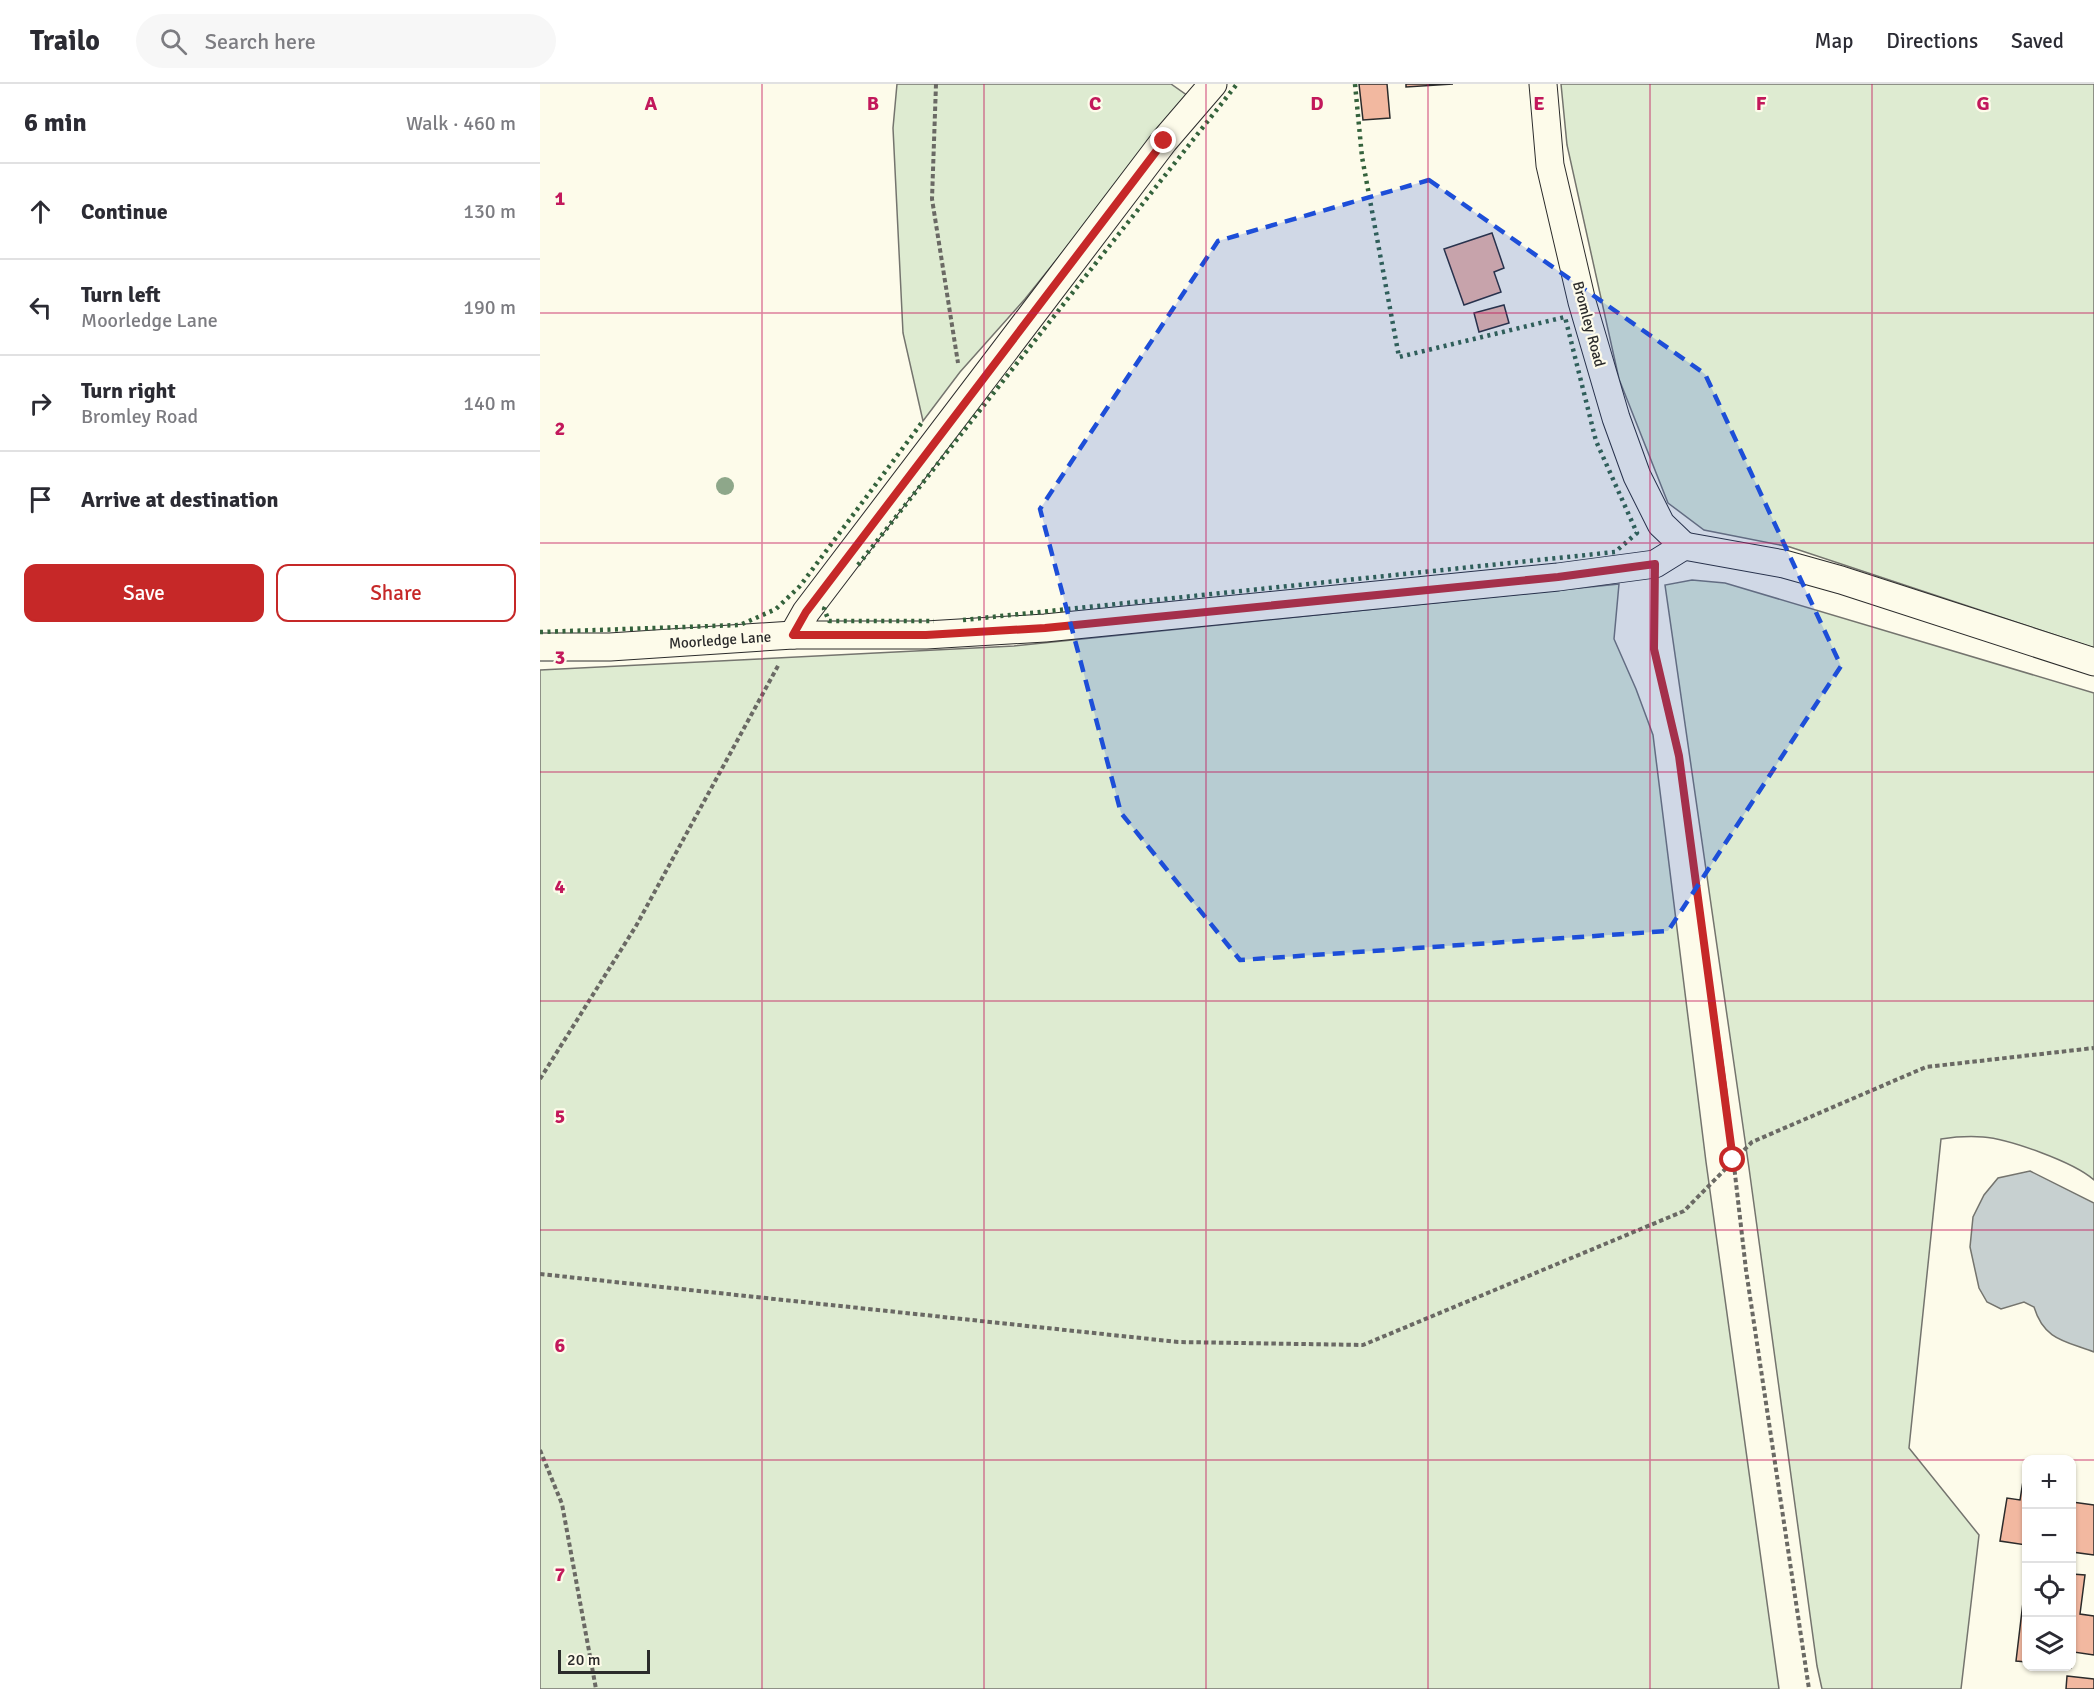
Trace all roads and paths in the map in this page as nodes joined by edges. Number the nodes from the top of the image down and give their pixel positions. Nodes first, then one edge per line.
1 (936, 84) edge
2 (1213, 84) edge
3 (1543, 84) edge
4 (966, 401) junction
5 (1684, 546) junction
6 (1655, 564) junction
7 (793, 635) junction
8 (540, 647) edge
9 (2094, 662) edge
10 (2094, 1048) edge
11 (540, 1079) edge
12 (1733, 1160) junction
13 (540, 1274) edge
14 (540, 1450) edge
15 (596, 1689) edge
16 (1809, 1689) edge

1 - 4 path
2 - 4 street
3 - 5 street, Bromley Road
4 - 7 street
5 - 6 street, Moorledge Lane
5 - 9 street
6 - 7 street, Moorledge Lane
6 - 12 path
7 - 8 street, Moorledge Lane
7 - 11 path
10 - 12 path
12 - 13 path
12 - 16 path
14 - 15 path

